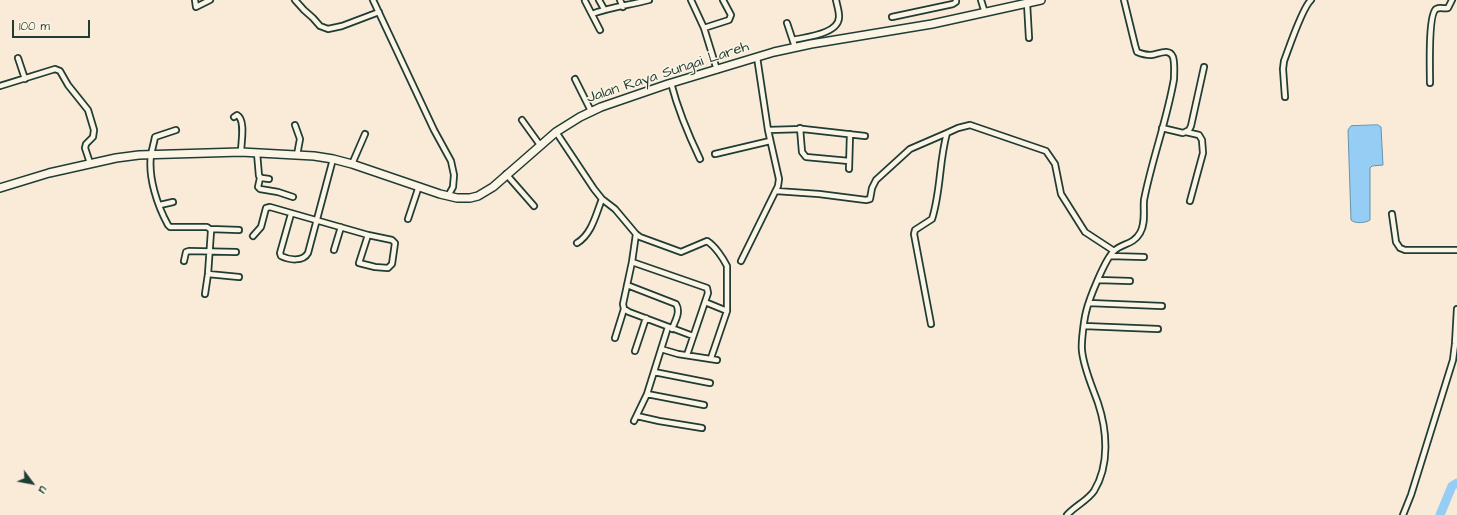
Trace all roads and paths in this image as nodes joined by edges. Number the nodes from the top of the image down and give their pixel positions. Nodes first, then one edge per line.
1 (196, 0) edge
2 (210, 0) edge
3 (295, 0) edge
4 (373, 0) edge
5 (599, 0) edge
6 (620, 0) edge
7 (646, 0) edge
8 (691, 0) edge
9 (723, 0) edge
10 (836, 0) edge
11 (956, 0) edge
12 (981, 0) edge
13 (1041, 0) edge
14 (1124, 0) edge
15 (1311, 0) edge
16 (1452, 0) edge
17 (585, 1) edge
18 (1027, 3) junction
19 (623, 7) junction
20 (604, 9) junction
21 (379, 12) junction
22 (985, 13) junction
23 (592, 14) junction
24 (892, 17) dead end
25 (787, 23) dead end
26 (704, 28) junction
27 (600, 30) dead end
28 (1029, 38) dead end
29 (794, 44) junction
30 (758, 57) junction
31 (18, 58) dead end
32 (1204, 67) dead end
33 (717, 70) junction
34 (25, 79) junction
35 (575, 79) dead end
36 (671, 83) junction
37 (1430, 83) dead end
38 (0, 86) edge
39 (1285, 97) dead end
40 (591, 111) junction
41 (234, 117) dead end
42 (522, 120) dead end
43 (295, 126) dead end
44 (800, 128) junction
45 (1162, 128) junction
46 (176, 130) dead end
47 (768, 130) junction
48 (556, 132) junction
49 (1186, 132) junction
50 (365, 134) dead end
51 (850, 134) junction
52 (948, 134) junction
53 (865, 136) dead end
54 (770, 141) junction
55 (540, 145) junction
56 (241, 152) junction
57 (257, 153) junction
58 (715, 154) dead end
59 (151, 155) junction
60 (297, 155) junction
61 (333, 159) junction
62 (700, 159) dead end
63 (849, 161) junction
64 (90, 163) junction
65 (352, 164) junction
66 (849, 169) dead end
67 (506, 174) junction
68 (260, 178) junction
69 (269, 179) dead end
70 (419, 186) junction
71 (0, 188) edge
72 (776, 192) junction
73 (448, 196) junction
74 (293, 197) dead end
75 (602, 199) junction
76 (1190, 201) dead end
77 (173, 202) dead end
78 (160, 205) junction
79 (534, 206) dead end
80 (291, 214) junction
81 (1392, 214) dead end
82 (408, 219) dead end
83 (316, 221) junction
84 (341, 227) junction
85 (210, 229) junction
86 (239, 230) dead end
87 (368, 234) junction
88 (636, 234) junction
89 (253, 236) dead end
90 (577, 242) dead end
91 (334, 250) dead end
92 (1457, 250) edge
93 (210, 251) junction
94 (1114, 251) junction
95 (236, 252) dead end
96 (1110, 256) junction
97 (1144, 257) dead end
98 (184, 261) dead end
99 (741, 261) dead end
100 (632, 262) junction
101 (208, 274) junction
102 (239, 277) dead end
103 (1098, 280) junction
104 (1130, 281) dead end
105 (627, 285) junction
106 (205, 294) dead end
107 (705, 302) junction
108 (1090, 303) junction
109 (1162, 306) dead end
110 (624, 309) junction
111 (1457, 309) edge
112 (727, 310) junction
113 (646, 318) junction
114 (931, 324) dead end
115 (1084, 326) junction
116 (670, 328) junction
117 (1158, 329) dead end
118 (693, 336) junction
119 (615, 338) dead end
120 (661, 349) junction
121 (635, 350) dead end
122 (687, 355) junction
123 (711, 358) junction
124 (717, 360) dead end
125 (654, 372) junction
126 (710, 383) dead end
127 (647, 394) junction
128 (704, 405) dead end
129 (637, 416) junction
130 (634, 421) dead end
131 (702, 428) dead end
132 (1067, 515) edge
133 (1403, 515) edge

1 - 2 street
3 - 21 street
4 - 21 street
5 - 20 street
6 - 19 street
7 - 19 street
8 - 26 street
9 - 26 street
10 - 29 street
11 - 24 street
12 - 22 street
13 - 18 street, Jalan Raya Sungai Lareh
14 - 45 street
15 - 39 street
16 - 37 street
17 - 23 street
18 - 22 street, Jalan Raya Sungai Lareh
18 - 28 street
19 - 20 street
20 - 23 street
21 - 73 street
22 - 29 street, Jalan Raya Sungai Lareh
23 - 27 street
25 - 29 street
26 - 33 street
29 - 30 street, Jalan Raya Sungai Lareh
30 - 33 street, Jalan Raya Sungai Lareh
30 - 47 street
31 - 34 street
32 - 49 street
33 - 36 street, Jalan Raya Sungai Lareh
34 - 38 street
34 - 64 street
35 - 40 street
36 - 40 street, Jalan Raya Sungai Lareh
36 - 62 street
40 - 48 street, Jalan Raya Sungai Lareh
41 - 56 street
42 - 55 street
43 - 60 street
44 - 47 street
44 - 51 street
44 - 63 street
45 - 49 street
45 - 94 street
46 - 59 street
47 - 54 street
48 - 55 street, Jalan Raya Sungai Lareh
48 - 75 street
49 - 76 street
50 - 65 street
51 - 53 street
51 - 63 street
52 - 72 street
52 - 94 street
52 - 114 street
54 - 58 street
54 - 72 street
55 - 67 street, Jalan Raya Sungai Lareh
56 - 57 street, Jalan Raya Sungai Lareh
56 - 59 street, Jalan Raya Sungai Lareh
57 - 60 street, Jalan Raya Sungai Lareh
57 - 68 street
59 - 64 street, Jalan Raya Sungai Lareh
59 - 78 street
60 - 61 street, Jalan Raya Sungai Lareh
61 - 65 street, Jalan Raya Sungai Lareh
61 - 83 street
63 - 66 street
64 - 71 street, Jalan Raya Sungai Lareh
65 - 70 street, Jalan Raya Sungai Lareh
67 - 73 street, Jalan Raya Sungai Lareh
67 - 79 street
68 - 69 street
68 - 74 street
70 - 73 street, Jalan Raya Sungai Lareh
70 - 82 street
72 - 99 street
75 - 88 street
75 - 90 street
77 - 78 street
78 - 85 street
80 - 83 street
80 - 83 street
80 - 89 street
81 - 92 street
83 - 84 street
84 - 87 street
84 - 91 street
85 - 86 street
85 - 93 street
87 - 87 street
88 - 100 street
88 - 112 street
93 - 95 street
93 - 98 street
93 - 101 street
94 - 96 street
96 - 97 street
96 - 103 street
100 - 105 street
100 - 107 street
101 - 102 street
101 - 106 street
103 - 104 street
103 - 108 street
105 - 110 street
105 - 116 street
107 - 112 street
107 - 118 street
108 - 109 street
108 - 115 street
110 - 113 street
110 - 119 street
111 - 133 street
112 - 123 street
113 - 116 street
113 - 121 street
115 - 117 street
115 - 132 street
116 - 118 street
116 - 120 street
118 - 122 street
120 - 122 street
120 - 125 street
122 - 123 street
123 - 124 street
125 - 126 street
125 - 127 street
127 - 128 street
127 - 129 street
129 - 130 street
129 - 131 street

